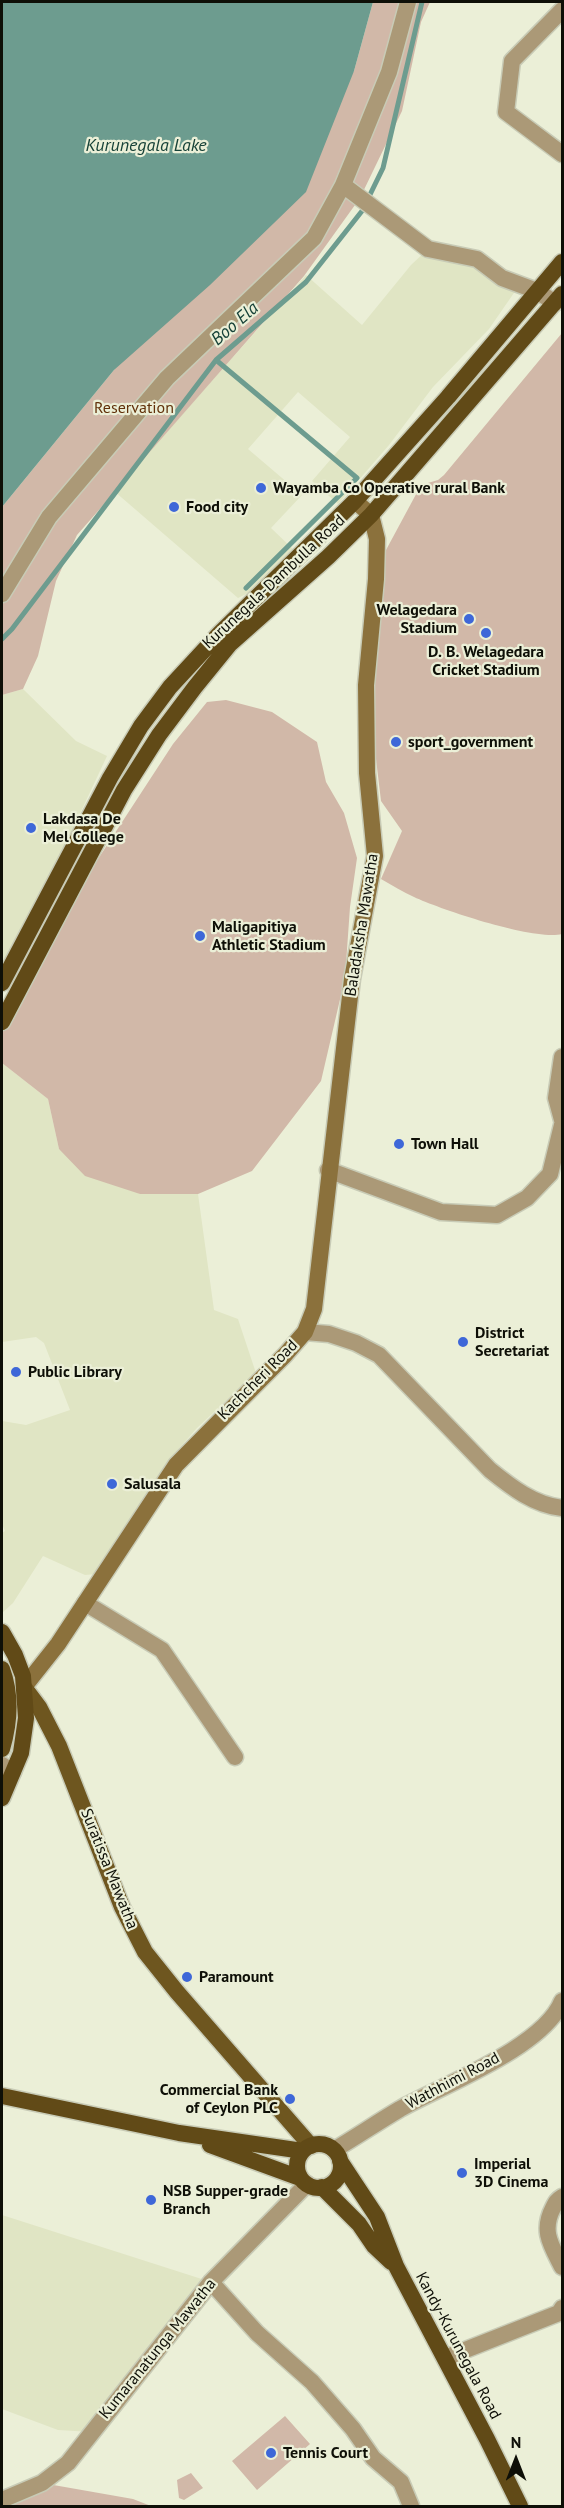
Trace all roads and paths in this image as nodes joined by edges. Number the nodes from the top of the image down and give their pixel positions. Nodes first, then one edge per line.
1 (408, 2) edge
2 (562, 9) edge
3 (562, 154) edge
4 (343, 185) junction
5 (562, 262) edge
6 (537, 291) junction
7 (559, 298) edge
8 (355, 501) junction
9 (371, 515) junction
10 (2, 594) edge
11 (2, 983) edge
12 (2, 1022) edge
13 (562, 1057) edge
14 (562, 1120) edge
15 (562, 1125) edge
16 (328, 1170) junction
17 (305, 1332) junction
18 (562, 1509) edge
19 (85, 1602) junction
20 (2, 1632) edge
21 (2, 1668) edge
22 (24, 1688) junction
23 (2, 1749) edge
24 (235, 1757) dead end
25 (7, 1768) edge
26 (2, 1798) edge
27 (562, 2001) edge
28 (2, 2096) edge
29 (179, 2133) junction
30 (307, 2148) junction
31 (337, 2156) junction
32 (310, 2183) junction
33 (562, 2197) edge
34 (396, 2266) junction
35 (562, 2267) edge
36 (211, 2282) junction
37 (562, 2308) edge
38 (445, 2358) junction
39 (2, 2500) edge
40 (411, 2506) edge
41 (520, 2506) edge

1 - 4 street
2 - 3 street
4 - 6 street
4 - 10 street
5 - 6 highway, Kurunegala-Dambulla Road
6 - 7 street
6 - 8 highway, Kurunegala-Dambulla Road
7 - 9 highway, Kurunegala-Dambulla Road
8 - 9 main road
8 - 11 highway, Kurunegala-Dambulla Road
9 - 12 highway, Kurunegala-Dambulla Road
9 - 16 main road, Baladaksha Mawatha
13 - 14 street
15 - 16 street
16 - 17 main road, Baladaksha Mawatha
17 - 18 street, Kachcheri Road
17 - 19 main road, Kachcheri Road
19 - 22 main road, Kachcheri Road
19 - 24 street
20 - 22 highway
21 - 23 highway
22 - 25 highway
22 - 30 main road, Suratissa Mawatha
25 - 26 highway
27 - 31 street, Wathhimi Road
28 - 29 highway, Kandy-Kurunegala Road
29 - 30 highway, Kandy-Kurunegala Road
29 - 32 highway, Kandy-Kurunegala Road
30 - 31 highway
30 - 32 highway
31 - 32 highway
31 - 34 highway, Kandy-Kurunegala Road
32 - 34 highway, Kandy-Kurunegala Road
32 - 36 street, Kumaranatunga Mawatha
33 - 35 street
34 - 38 highway, Kandy-Kurunegala Road
36 - 39 street, Kumaranatunga Mawatha
36 - 40 street
37 - 38 street
38 - 41 highway, Kandy-Kurunegala Road

